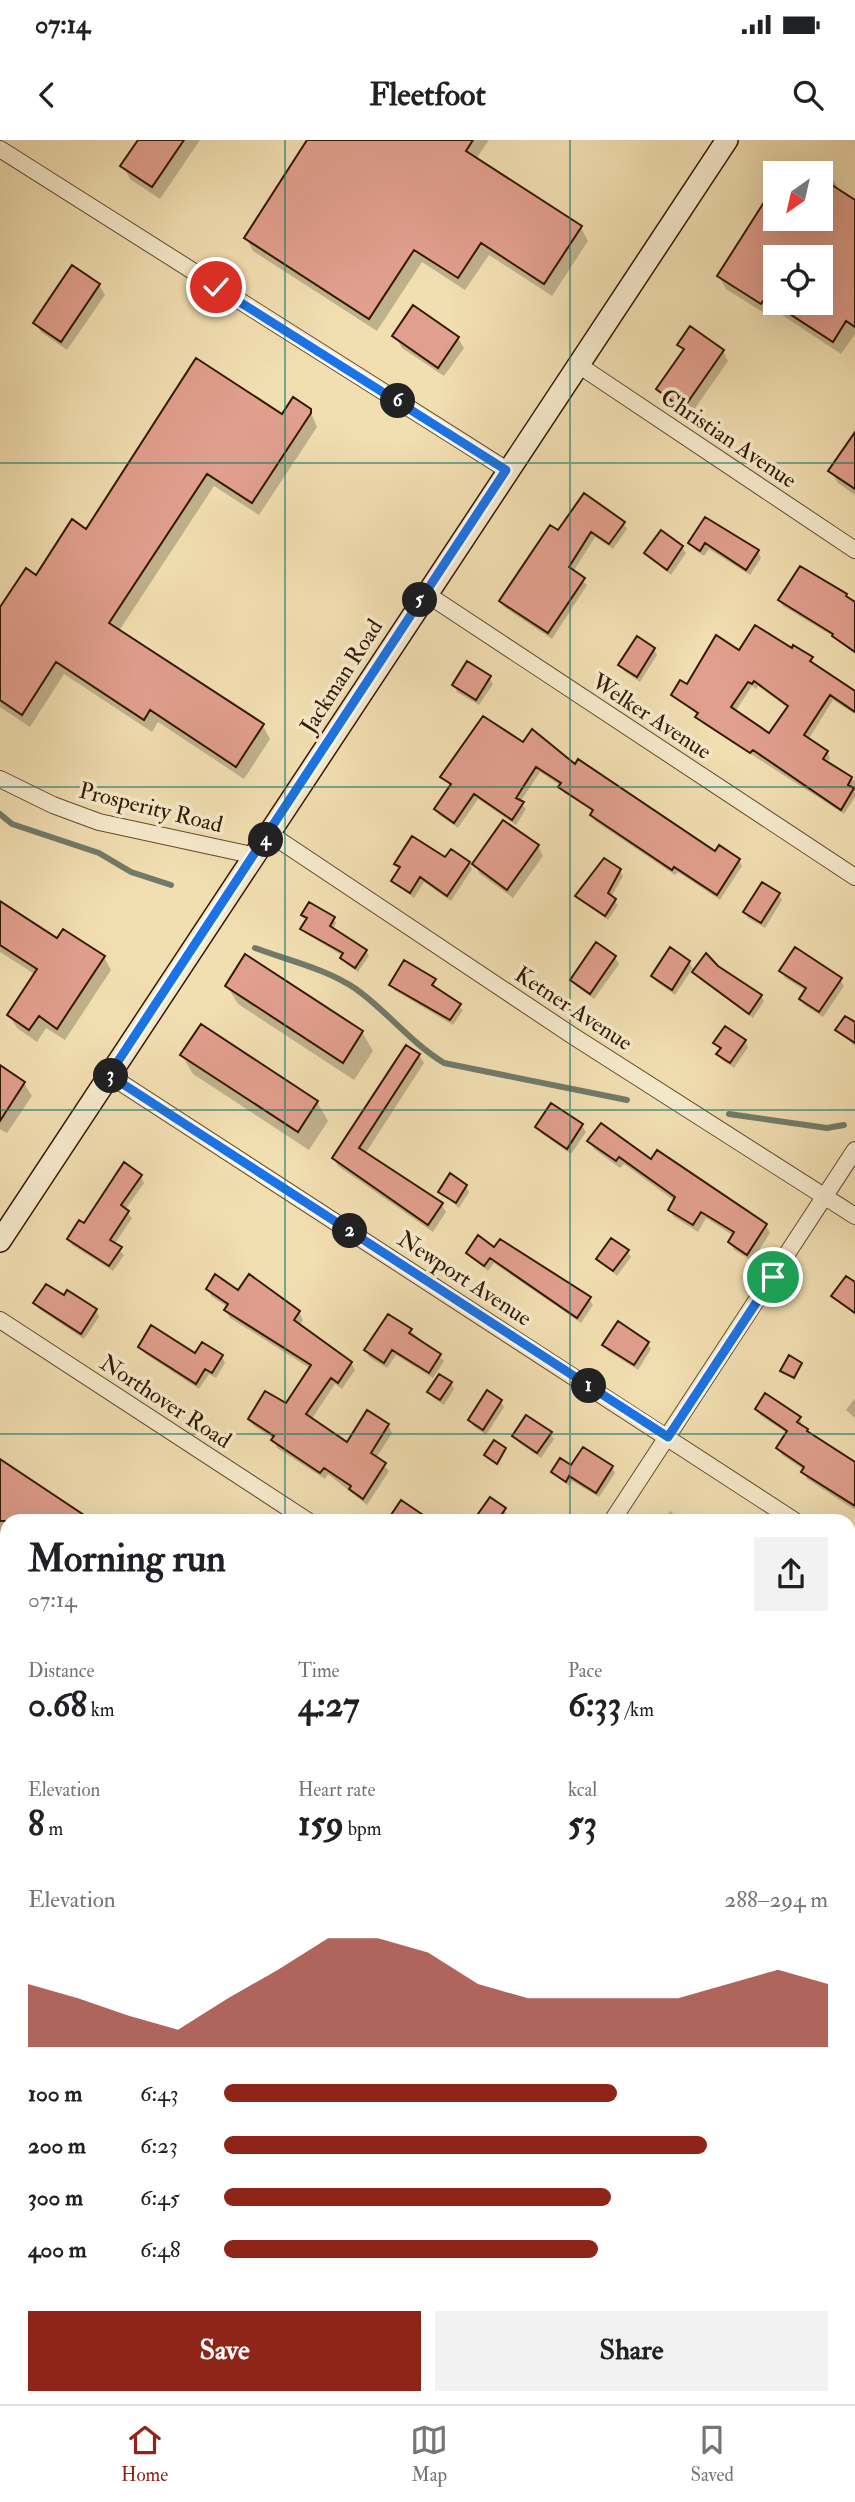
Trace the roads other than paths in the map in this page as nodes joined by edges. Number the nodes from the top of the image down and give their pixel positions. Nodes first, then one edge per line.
1 (727, 140) edge
2 (0, 149) edge
3 (577, 364) junction
4 (506, 470) junction
5 (855, 550) edge
6 (425, 593) junction
7 (0, 779) edge
8 (271, 834) junction
9 (256, 856) junction
10 (855, 877) edge
11 (109, 1075) junction
12 (855, 1150) edge
13 (825, 1197) junction
14 (855, 1216) edge
15 (0, 1241) edge
16 (0, 1320) edge
17 (668, 1437) junction
18 (297, 1514) edge
19 (617, 1514) edge
20 (784, 1514) edge

1 - 3 main road, Jackman Road
2 - 4 street
3 - 4 main road, Jackman Road
3 - 5 street, Christian Avenue
4 - 6 main road, Jackman Road
6 - 8 main road, Jackman Road
6 - 10 street, Welker Avenue
7 - 9 street, Prosperity Road
8 - 9 main road, Jackman Road
8 - 13 street, Ketner Avenue
9 - 11 main road, Jackman Road
11 - 15 main road, Jackman Road
11 - 17 street, Newport Avenue
12 - 13 street
13 - 14 street, Ketner Avenue
13 - 17 street
16 - 18 street, Northover Road
17 - 19 street
17 - 20 street, Newport Avenue

